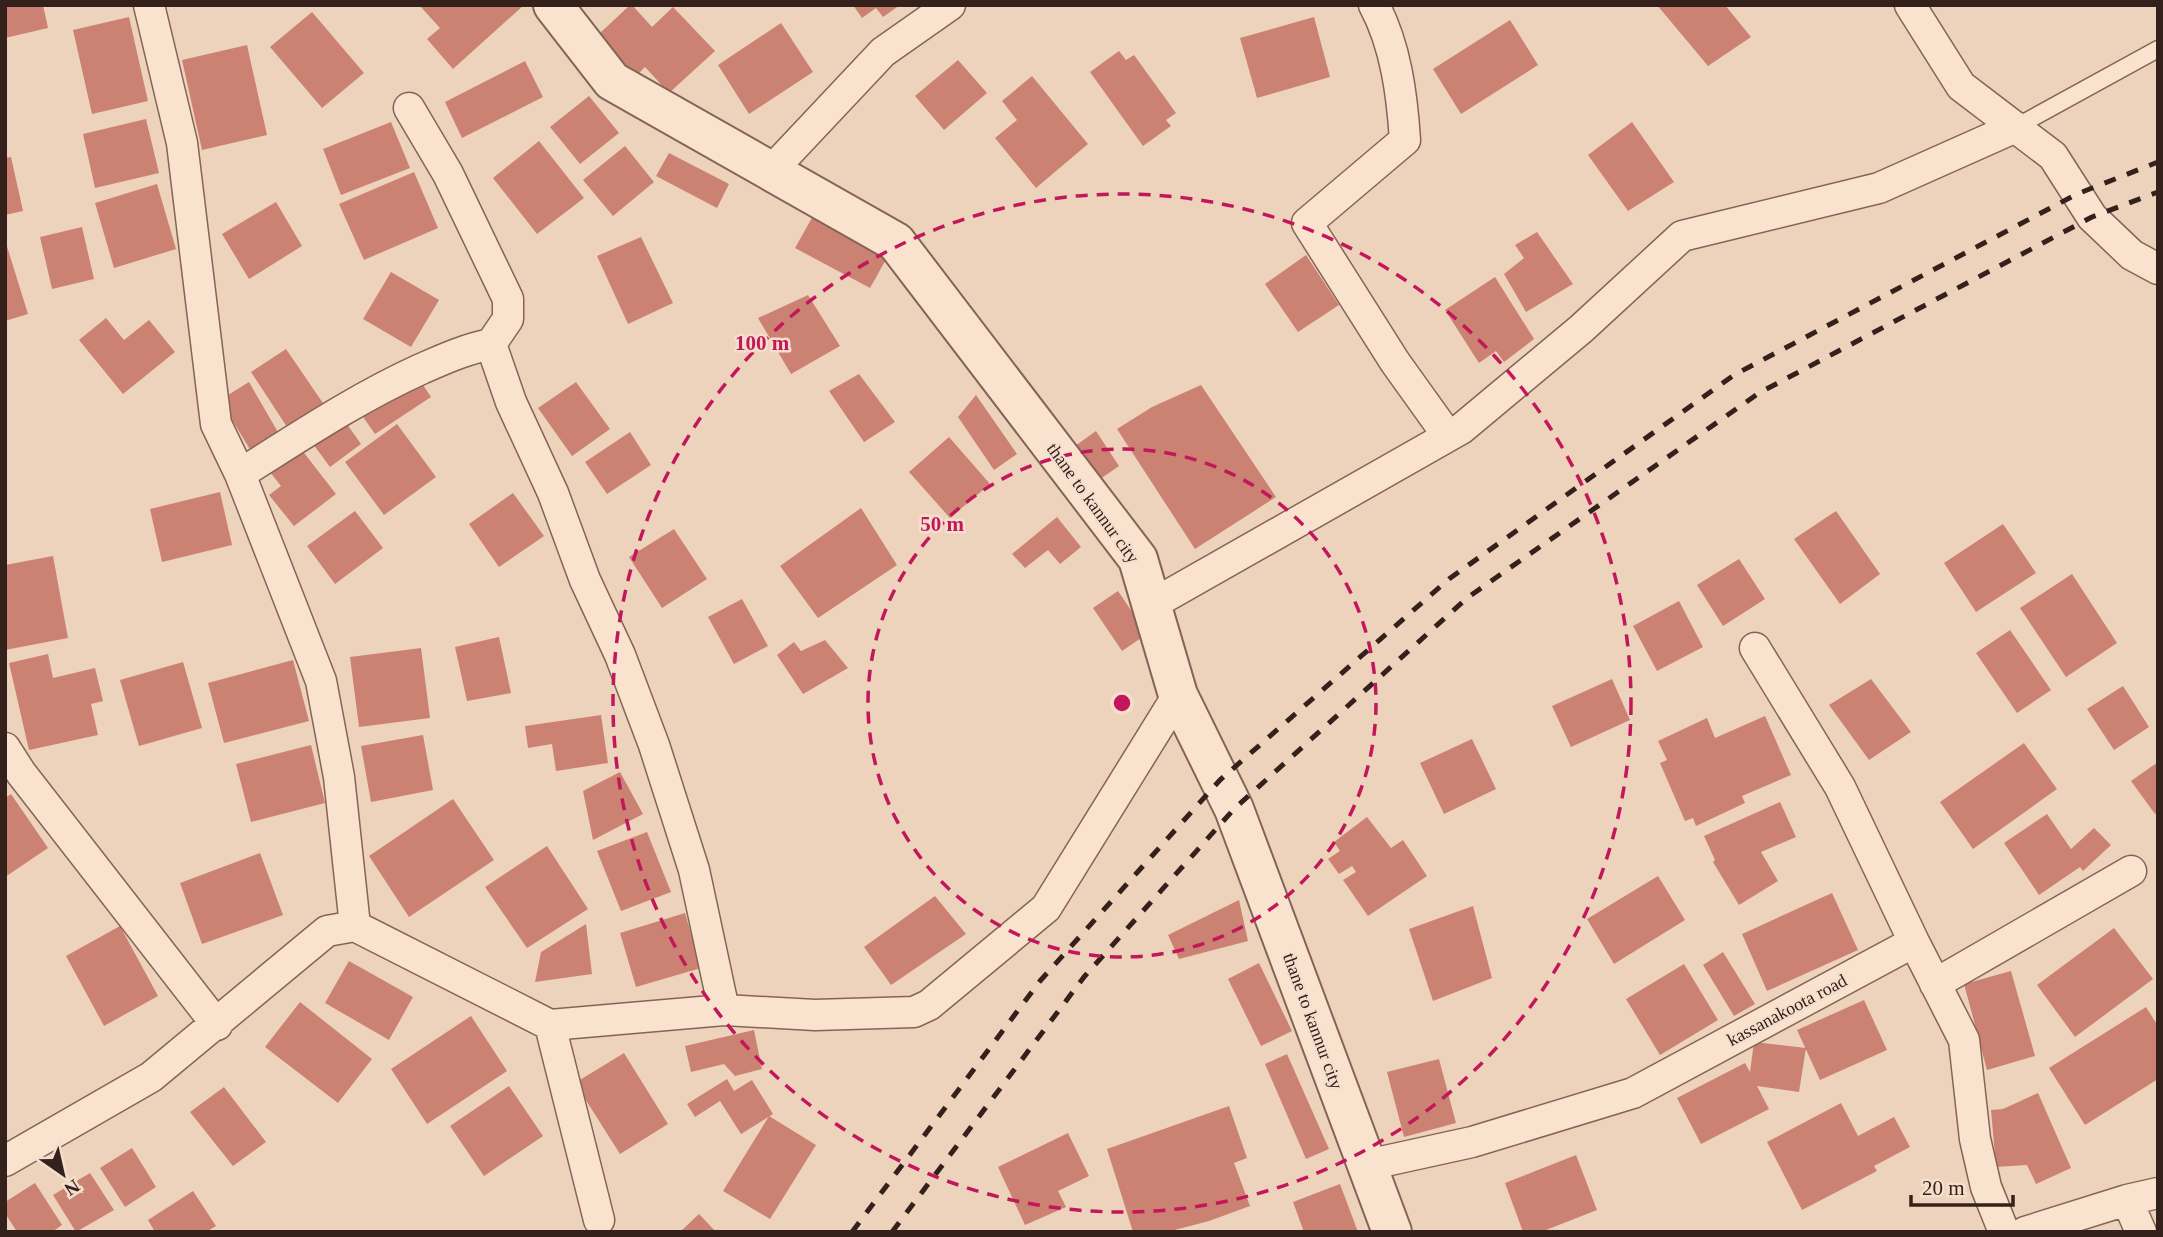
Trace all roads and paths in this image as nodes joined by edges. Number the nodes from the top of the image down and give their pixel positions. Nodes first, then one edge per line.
1 (149, 5) edge
2 (554, 5) edge
3 (950, 5) edge
4 (1374, 5) edge
5 (1910, 5) edge
6 (2158, 49) edge
7 (409, 108) dead end
8 (2016, 127) junction
9 (771, 170) junction
10 (2149, 257) edge
11 (491, 344) junction
12 (1448, 436) junction
13 (240, 474) junction
14 (1152, 605) junction
15 (1755, 648) dead end
16 (1178, 695) junction
17 (5, 748) edge
18 (2131, 871) dead end
19 (355, 926) junction
20 (1914, 942) junction
21 (1935, 984) junction
22 (724, 1010) junction
23 (217, 1025) junction
24 (550, 1025) junction
25 (5, 1161) edge
26 (1367, 1165) junction
27 (2158, 1193) edge
28 (2127, 1200) junction
29 (599, 1220) dead end
30 (1392, 1232) edge
31 (2004, 1232) edge
32 (2025, 1232) edge
33 (2141, 1232) edge

1 - 13 street
2 - 9 street, thane to kannur city
3 - 9 street
4 - 12 street
5 - 8 street
6 - 8 lane
7 - 11 street
8 - 10 street
8 - 12 street
9 - 14 street, thane to kannur city
11 - 13 street
11 - 22 street
12 - 14 street
13 - 19 street
14 - 16 street, thane to kannur city
15 - 20 street
16 - 22 street
16 - 26 street, thane to kannur city
17 - 23 street
18 - 21 street
19 - 23 street
19 - 24 street
20 - 21 street
20 - 26 street, kassanakoota road
21 - 31 street
22 - 24 street
23 - 25 street
24 - 29 street
26 - 30 street, thane to kannur city
27 - 28 street
28 - 32 street
28 - 33 street

